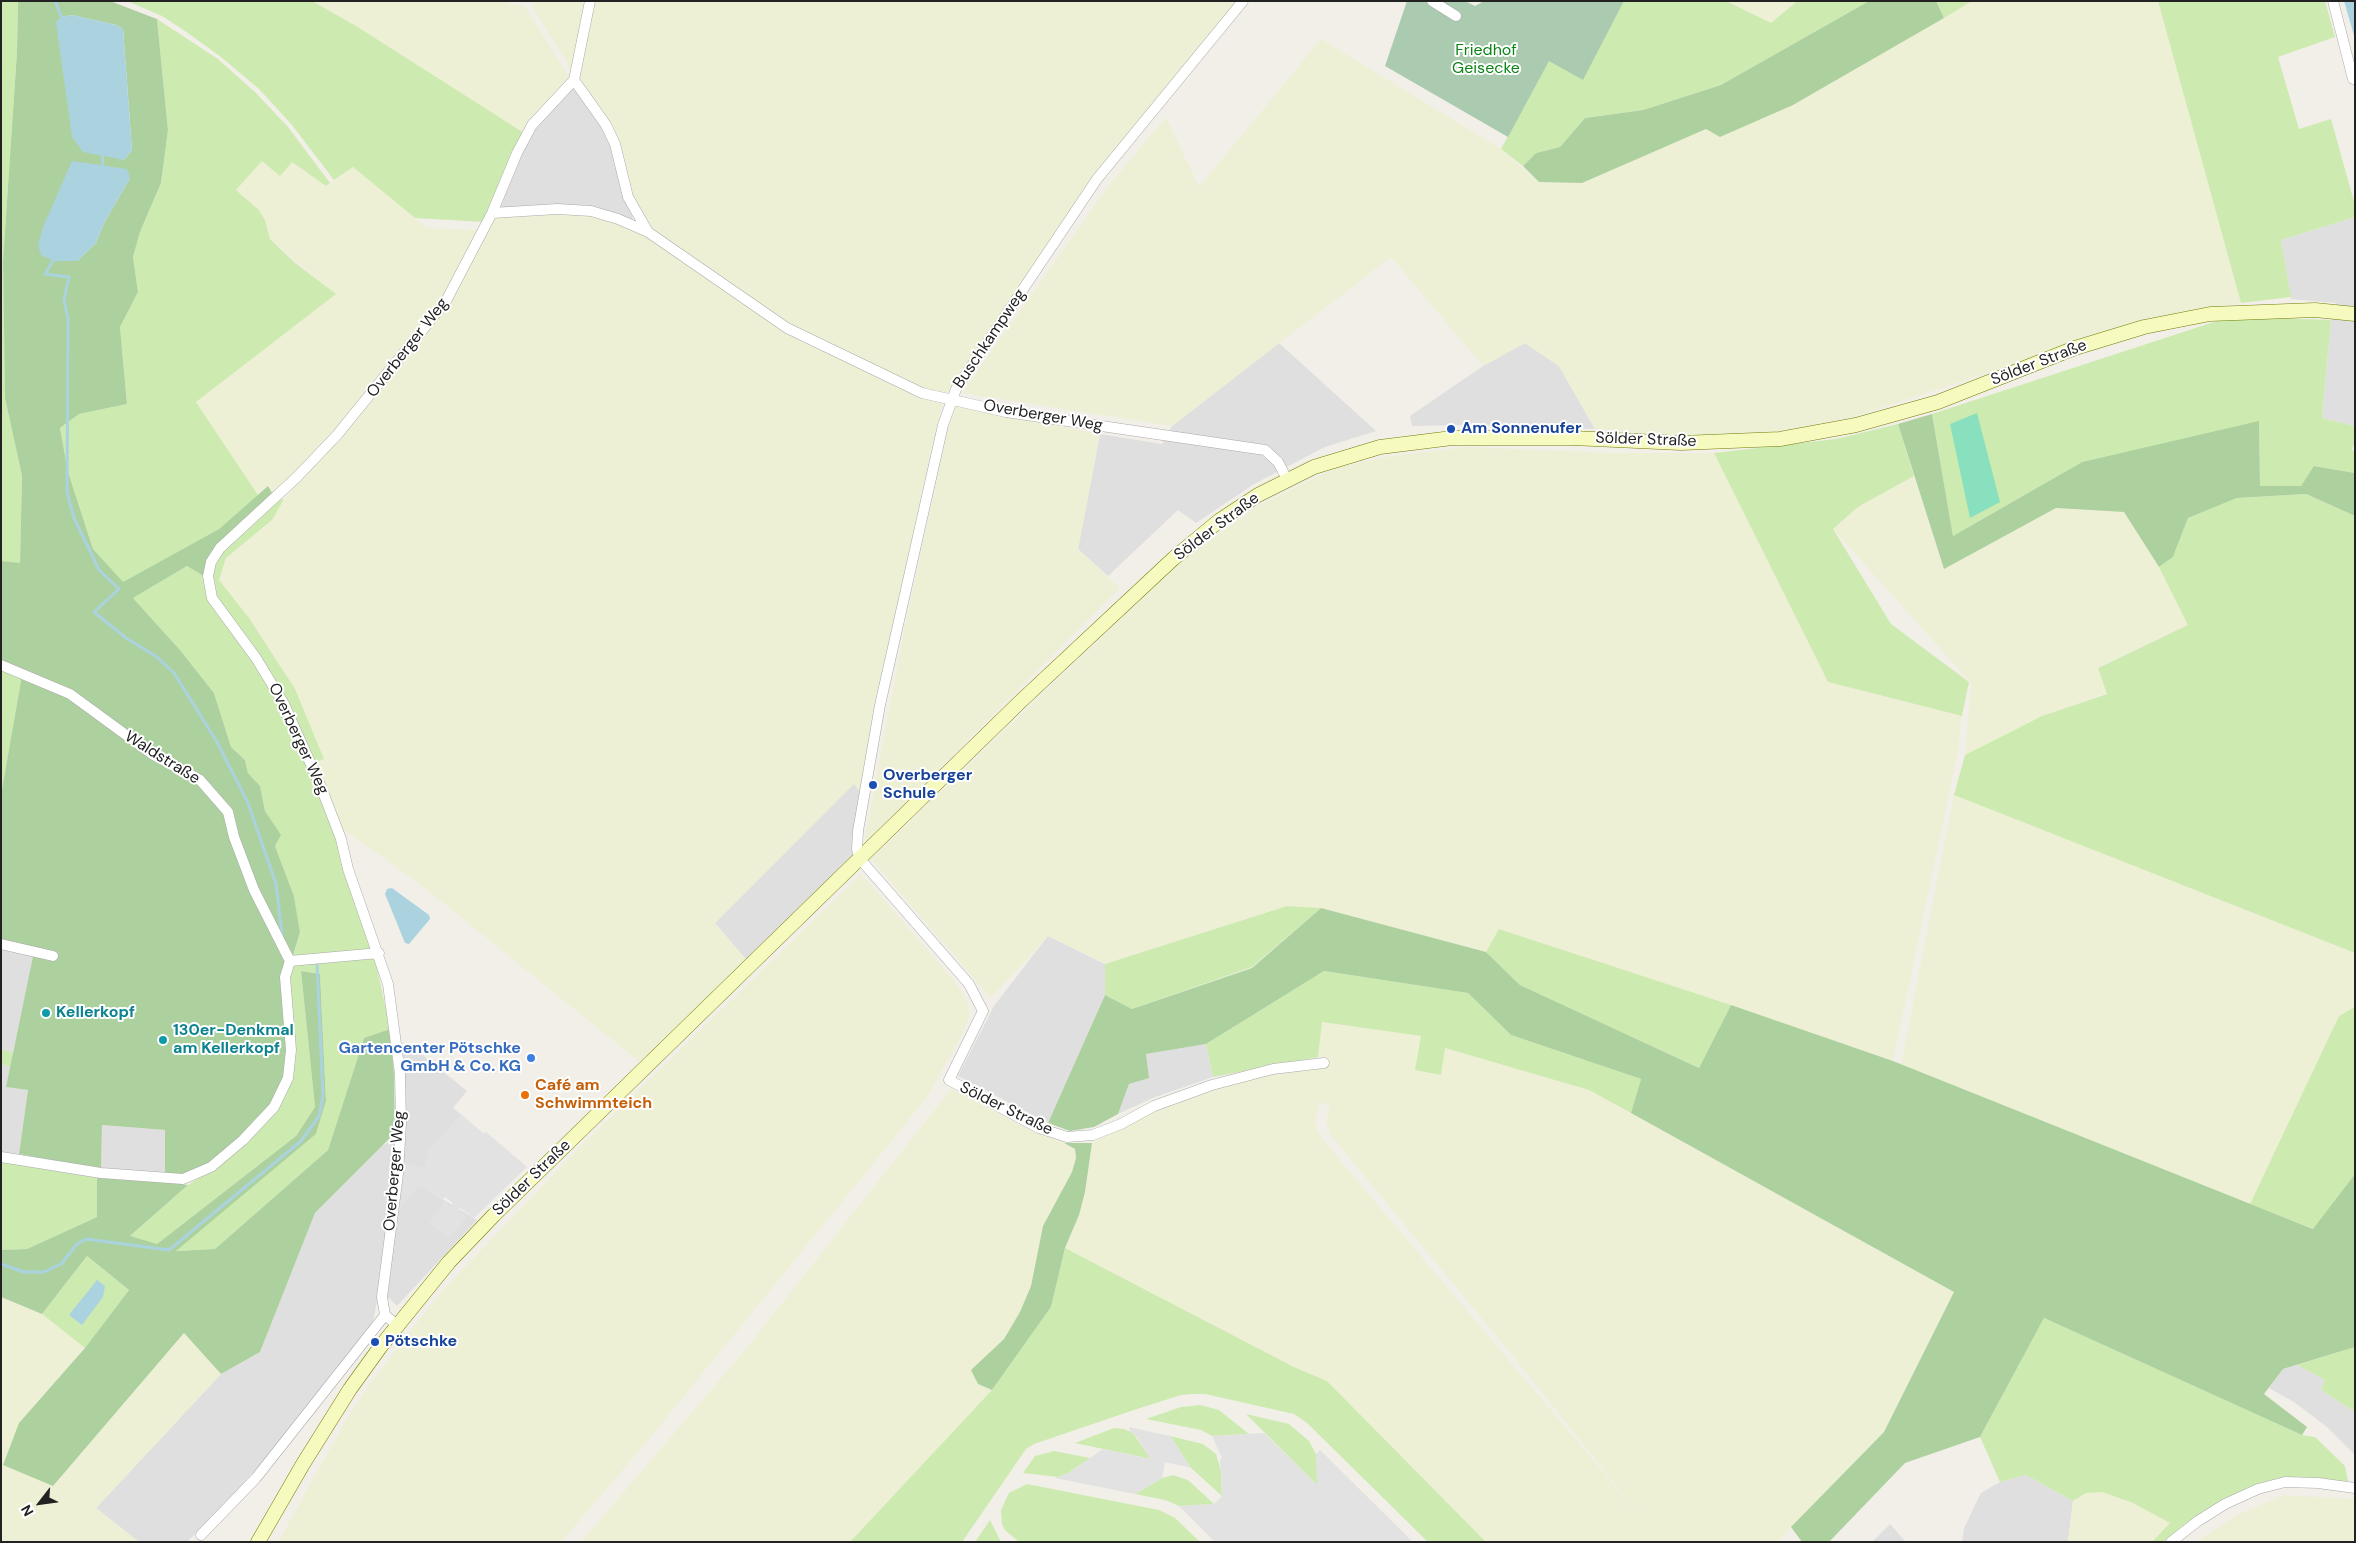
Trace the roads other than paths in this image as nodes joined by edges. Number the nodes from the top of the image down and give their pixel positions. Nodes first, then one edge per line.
1 (590, 1) edge
2 (1243, 1) edge
3 (1432, 1) edge
4 (2333, 1) edge
5 (1456, 16) dead end
6 (2353, 79) dead end
7 (574, 80) junction
8 (492, 213) junction
9 (648, 232) junction
10 (2355, 314) edge
11 (951, 398) junction
12 (1287, 479) junction
13 (1, 665) edge
14 (860, 859) junction
15 (1, 944) edge
16 (379, 953) junction
17 (54, 956) dead end
18 (290, 961) junction
19 (1324, 1063) dead end
20 (1, 1157) edge
21 (385, 1314) junction
22 (397, 1325) junction
23 (2355, 1488) edge
24 (202, 1536) dead end
25 (258, 1542) edge
26 (2171, 1542) edge

1 - 7 street
2 - 11 street, Buschkampweg
3 - 5 street
4 - 6 street
7 - 8 street, Overberger Weg
7 - 9 street, Overberger Weg
8 - 9 street, Overberger Weg
8 - 16 street, Overberger Weg
9 - 11 street, Overberger Weg
10 - 12 main road, Sölder Straße
11 - 12 street, Overberger Weg
11 - 14 street, Buschkampweg
12 - 14 main road, Sölder Straße
13 - 18 street, Waldstraße
14 - 19 street, Sölder Straße
14 - 22 main road, Sölder Straße
15 - 17 street
16 - 18 street
16 - 21 street, Overberger Weg
18 - 20 street
21 - 22 street
21 - 24 street
22 - 25 main road, Sölder Straße
23 - 26 street

